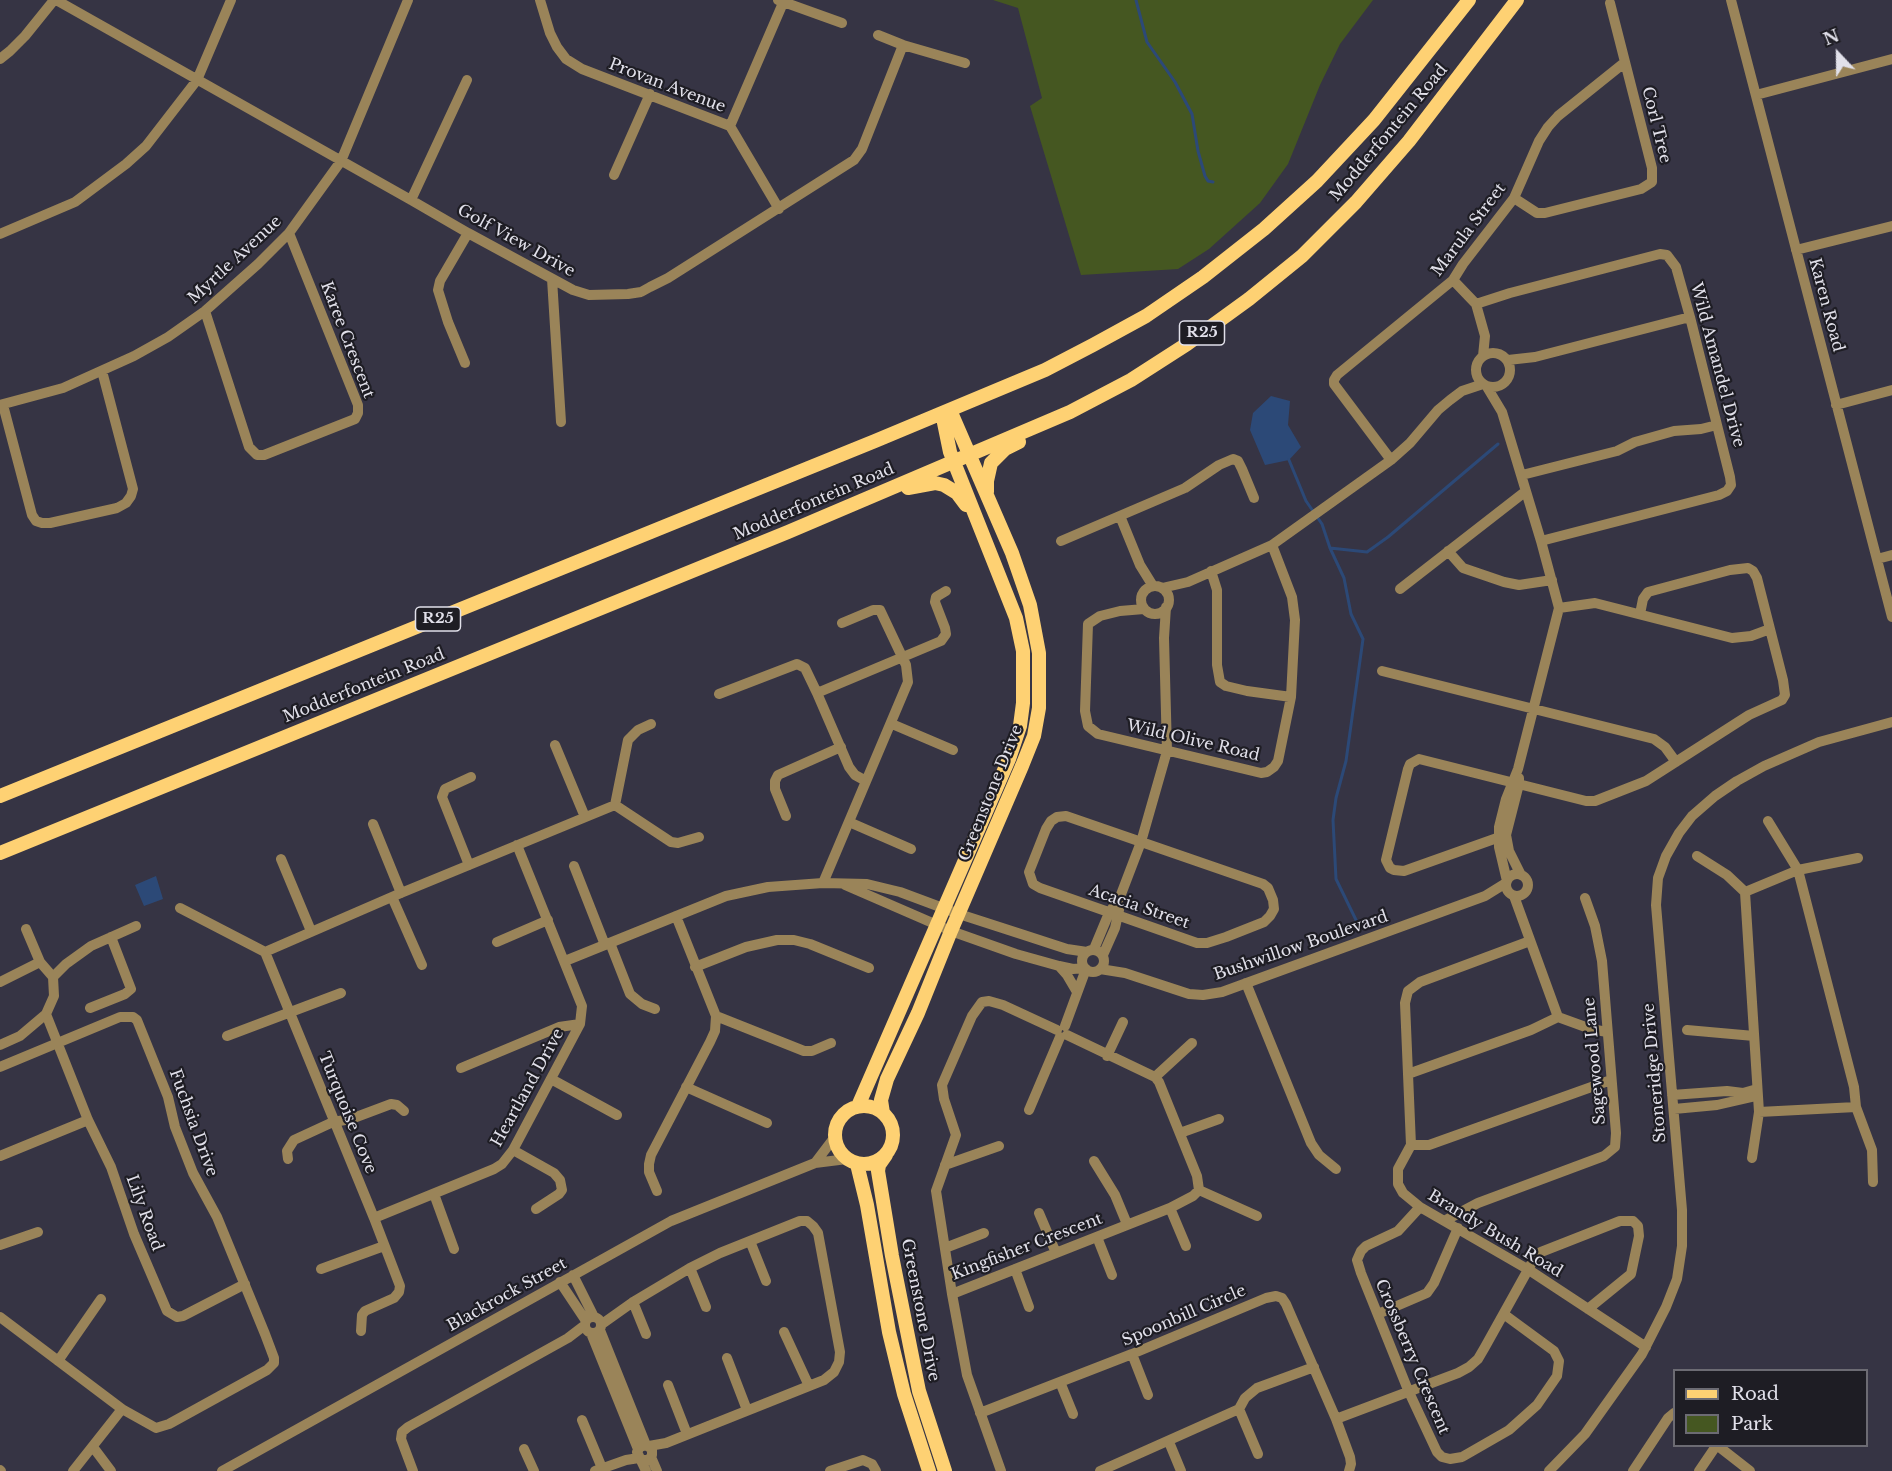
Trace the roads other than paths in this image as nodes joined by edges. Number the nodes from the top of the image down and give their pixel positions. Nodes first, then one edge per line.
1 (55, 0) edge
2 (231, 0) edge
3 (408, 0) edge
4 (540, 0) edge
5 (1468, 0) edge
6 (1517, 0) edge
7 (1731, 0) edge
8 (780, 1) edge
9 (1610, 3) dead end
10 (842, 23) dead end
11 (878, 35) dead end
12 (903, 45) junction
13 (0, 59) edge
14 (1892, 59) edge
15 (965, 63) dead end
16 (1624, 63) junction
17 (197, 80) junction
18 (467, 80) dead end
19 (650, 94) junction
20 (1756, 95) junction
21 (730, 126) junction
22 (341, 161) junction
23 (614, 175) dead end
24 (1514, 198) junction
25 (411, 200) junction
26 (779, 208) junction
27 (1892, 225) edge
28 (289, 233) junction
29 (468, 233) junction
30 (0, 234) edge
31 (1796, 250) junction
32 (552, 279) junction
33 (1453, 280) junction
34 (1476, 304) junction
35 (205, 311) junction
36 (1690, 317) junction
37 (1485, 336) junction
38 (1483, 356) junction
39 (1506, 362) junction
40 (465, 363) dead end
41 (1476, 370) junction
42 (102, 371) junction
43 (1503, 385) junction
44 (1485, 386) junction
45 (1892, 390) edge
46 (1462, 391) junction
47 (1, 405) edge
48 (1836, 405) junction
49 (946, 412) junction
50 (1070, 412) junction
51 (1503, 412) junction
52 (561, 422) dead end
53 (1717, 425) junction
54 (968, 456) junction
55 (1390, 460) junction
56 (953, 462) junction
57 (1522, 475) junction
58 (1526, 491) junction
59 (987, 496) junction
60 (1254, 498) dead end
61 (1120, 516) junction
62 (978, 523) junction
63 (788, 532) junction
64 (1061, 541) dead end
65 (1541, 541) junction
66 (1272, 545) junction
67 (1448, 551) junction
68 (1892, 555) edge
69 (1877, 559) junction
70 (1140, 565) junction
71 (1211, 571) junction
72 (1552, 580) junction
73 (1188, 582) junction
74 (1158, 587) junction
75 (1400, 589) dead end
76 (946, 591) dead end
77 (1142, 595) junction
78 (1167, 603) junction
79 (1559, 608) junction
80 (1144, 609) junction
81 (1120, 611) junction
82 (1156, 614) junction
83 (1640, 614) junction
84 (1892, 617) edge
85 (842, 623) dead end
86 (1770, 629) junction
87 (1164, 638) junction
88 (902, 657) junction
89 (1382, 671) dead end
90 (817, 693) junction
91 (719, 694) dead end
92 (1291, 697) junction
93 (1534, 710) junction
94 (1892, 722) edge
95 (892, 723) junction
96 (651, 724) dead end
97 (555, 745) dead end
98 (841, 747) junction
99 (953, 750) dead end
100 (1167, 751) junction
101 (1676, 762) junction
102 (471, 777) dead end
103 (866, 781) junction
104 (1515, 783) junction
105 (0, 796) edge
106 (615, 805) junction
107 (786, 816) dead end
108 (585, 817) junction
109 (1768, 821) dead end
110 (849, 822) junction
111 (373, 824) dead end
112 (699, 837) dead end
113 (1502, 837) junction
114 (1141, 842) junction
115 (517, 845) junction
116 (911, 849) dead end
117 (0, 853) edge
118 (1697, 856) dead end
119 (1858, 858) dead end
120 (281, 859) dead end
121 (469, 865) junction
122 (574, 866) dead end
123 (1798, 870) junction
124 (1521, 875) junction
125 (823, 883) junction
126 (842, 884) junction
127 (1512, 889) junction
128 (1745, 892) junction
129 (397, 895) junction
130 (1586, 898) dead end
131 (180, 908) dead end
132 (944, 908) junction
133 (959, 915) junction
134 (1114, 915) junction
135 (676, 916) junction
136 (548, 920) junction
137 (937, 925) junction
138 (136, 926) dead end
139 (26, 929) dead end
140 (311, 931) junction
141 (951, 931) junction
142 (111, 937) junction
143 (1530, 941) junction
144 (497, 942) dead end
145 (607, 944) junction
146 (265, 952) junction
147 (1097, 953) junction
148 (40, 962) junction
149 (565, 962) junction
150 (422, 965) dead end
151 (1059, 966) junction
152 (695, 967) junction
153 (869, 968) dead end
154 (1085, 968) junction
155 (1099, 970) junction
156 (1125, 973) junction
157 (53, 977) junction
158 (0, 982) edge
159 (1246, 983) junction
160 (341, 993) dead end
161 (1077, 994) junction
162 (90, 1008) dead end
163 (656, 1009) dead end
164 (290, 1013) junction
165 (46, 1014) junction
166 (716, 1016) junction
167 (1558, 1017) junction
168 (1123, 1022) dead end
169 (580, 1024) junction
170 (1687, 1030) dead end
171 (1062, 1032) junction
172 (1607, 1032) junction
173 (227, 1036) dead end
174 (1754, 1036) junction
175 (831, 1043) dead end
176 (1192, 1043) dead end
177 (57, 1044) junction
178 (0, 1045) edge
179 (1107, 1056) junction
180 (0, 1067) edge
181 (461, 1068) dead end
182 (1408, 1074) junction
183 (1155, 1077) junction
184 (551, 1079) junction
185 (1611, 1080) junction
186 (686, 1087) junction
187 (1758, 1093) junction
188 (1672, 1095) junction
189 (858, 1106) junction
190 (1856, 1107) junction
191 (1674, 1109) junction
192 (404, 1110) dead end
193 (1029, 1110) dead end
194 (1759, 1112) junction
195 (883, 1113) junction
196 (617, 1115) dead end
197 (1219, 1119) dead end
198 (88, 1120) junction
199 (333, 1122) junction
200 (767, 1123) dead end
201 (1180, 1133) junction
202 (834, 1138) junction
203 (999, 1146) dead end
204 (1411, 1146) junction
205 (513, 1150) junction
206 (0, 1155) edge
207 (886, 1155) junction
208 (1752, 1158) dead end
209 (288, 1159) dead end
210 (1095, 1161) dead end
211 (852, 1162) junction
212 (815, 1163) junction
213 (945, 1165) junction
214 (1336, 1169) dead end
215 (1873, 1182) dead end
216 (1199, 1190) junction
217 (657, 1191) dead end
218 (434, 1194) junction
219 (1420, 1207) junction
220 (1170, 1208) junction
221 (536, 1209) dead end
222 (1039, 1213) dead end
223 (1257, 1216) dead end
224 (374, 1218) junction
225 (1446, 1220) junction
226 (1127, 1224) junction
227 (1458, 1228) junction
228 (38, 1232) dead end
229 (984, 1233) dead end
230 (1097, 1237) junction
231 (750, 1241) junction
232 (0, 1245) edge
233 (1186, 1245) dead end
234 (384, 1246) junction
235 (945, 1248) junction
236 (454, 1249) dead end
237 (1056, 1253) junction
238 (690, 1268) junction
239 (321, 1269) dead end
240 (1015, 1269) junction
241 (1529, 1270) junction
242 (573, 1275) junction
243 (1112, 1275) dead end
244 (766, 1281) dead end
245 (560, 1282) junction
246 (245, 1284) junction
247 (952, 1294) junction
248 (101, 1299) dead end
249 (633, 1302) junction
250 (706, 1307) dead end
251 (1029, 1307) dead end
252 (1592, 1312) junction
253 (1378, 1314) junction
254 (1505, 1315) junction
255 (0, 1317) edge
256 (593, 1325) junction
257 (361, 1331) dead end
258 (784, 1332) dead end
259 (646, 1334) dead end
260 (1646, 1347) junction
261 (1132, 1354) junction
262 (727, 1358) dead end
263 (58, 1361) junction
264 (1314, 1367) junction
265 (1060, 1382) junction
266 (668, 1385) dead end
267 (809, 1386) junction
268 (1408, 1390) junction
269 (1148, 1395) dead end
270 (122, 1409) junction
271 (1239, 1409) junction
272 (747, 1410) junction
273 (980, 1413) junction
274 (1073, 1414) dead end
275 (1671, 1416) edge
276 (1336, 1419) junction
277 (582, 1420) dead end
278 (687, 1434) junction
279 (1169, 1442) junction
280 (93, 1447) junction
281 (1716, 1447) edge
282 (1718, 1447) edge
283 (524, 1449) dead end
284 (644, 1453) junction
285 (1257, 1454) dead end
286 (78, 1469) edge
287 (1113, 1469) edge
288 (598, 1470) edge
289 (111, 1471) edge
290 (222, 1471) edge
291 (413, 1471) edge
292 (534, 1471) edge
293 (646, 1471) edge
294 (657, 1471) edge
295 (830, 1471) edge
296 (876, 1471) edge
297 (929, 1471) edge
298 (945, 1471) edge
299 (1001, 1471) edge
300 (1100, 1471) edge
301 (1181, 1471) edge
302 (1349, 1471) edge
303 (1549, 1471) edge
304 (1633, 1471) edge
305 (1700, 1471) edge
306 (1750, 1471) edge

1 - 13 street
1 - 17 street, Golf View Drive
2 - 17 street
3 - 22 street, Myrtle Avenue
4 - 19 street, Provan Avenue
5 - 49 main road, Modderfontein Road / R25
6 - 50 main road, Modderfontein Road / R25
7 - 20 street, Karen Road
8 - 10 street
8 - 21 street
9 - 16 street, Corl Tree
11 - 12 street
12 - 15 street
12 - 26 street, Golf View Drive
14 - 20 street
16 - 24 street, Marula Street
16 - 24 street, Corl Tree
17 - 22 street, Golf View Drive
17 - 30 street
18 - 25 street
19 - 21 street, Provan Avenue
19 - 23 street
20 - 31 street, Karen Road
21 - 26 street, Provan Avenue
22 - 25 street, Golf View Drive
22 - 28 street, Myrtle Avenue
24 - 33 street, Marula Street
25 - 29 street, Golf View Drive
26 - 32 street, Golf View Drive
27 - 31 street
28 - 35 street, Myrtle Avenue
28 - 35 street, Karee Crescent
29 - 32 street, Golf View Drive
29 - 40 street
31 - 48 street, Karen Road
32 - 52 street
33 - 34 street
33 - 55 street, Marula Street
34 - 36 street, Wild Amandel Drive
34 - 37 street
35 - 42 street, Myrtle Avenue
36 - 39 street
36 - 53 street, Wild Amandel Drive
37 - 38 street
37 - 39 street
38 - 39 street
38 - 41 street
39 - 43 street
41 - 44 street
41 - 46 street
42 - 47 street, Myrtle Avenue
42 - 47 street
43 - 44 street
43 - 51 street
44 - 46 street
44 - 51 street
45 - 48 street
46 - 55 street
48 - 69 street, Karen Road
49 - 54 main road, Greenstone Drive
49 - 56 main road, Greenstone Drive
49 - 105 main road, Modderfontein Road / R25
50 - 54 main road, Modderfontein Road / R25
50 - 59 main road
51 - 57 street
53 - 57 street
53 - 65 street, Wild Amandel Drive
54 - 56 main road, Modderfontein Road / R25
54 - 59 main road, Greenstone Drive
55 - 66 street
56 - 62 main road, Greenstone Drive
56 - 63 main road, Modderfontein Road / R25
57 - 58 street
58 - 65 street
58 - 67 street
59 - 133 main road, Greenstone Drive
60 - 61 street
61 - 64 street
61 - 70 street
62 - 63 main road
62 - 132 main road, Greenstone Drive
63 - 117 main road, Modderfontein Road / R25
65 - 72 street
66 - 71 street
66 - 92 street, Wild Olive Road
67 - 72 street
67 - 75 street
68 - 69 street
69 - 84 street, Karen Road
70 - 74 street
70 - 77 street
71 - 73 street
71 - 92 street
72 - 79 street
73 - 74 street
73 - 78 street
74 - 77 street
74 - 78 street
76 - 88 street
77 - 80 street
77 - 81 street, Wild Olive Road
78 - 82 street
78 - 87 street
79 - 83 street
79 - 93 street
80 - 81 street, Wild Olive Road
80 - 82 street
81 - 100 street, Wild Olive Road
82 - 87 street
83 - 86 street
83 - 86 street
85 - 88 street
86 - 101 street
87 - 100 street
88 - 90 street
88 - 95 street
89 - 93 street
90 - 91 street
90 - 98 street
92 - 100 street, Wild Olive Road
93 - 101 street
93 - 104 street
94 - 188 street, Stoneridge Drive
95 - 99 street
95 - 103 street
96 - 106 street
97 - 108 street
98 - 103 street
98 - 107 street
100 - 114 street
101 - 104 street
102 - 121 street
103 - 110 street
104 - 113 street
104 - 113 street
106 - 108 street
106 - 112 street
108 - 115 street
109 - 123 street
110 - 116 street
110 - 125 street
111 - 129 street
113 - 124 street
113 - 127 street
114 - 134 street
114 - 134 street, Acacia Street
114 - 134 street, Acacia Street
115 - 121 street
115 - 136 street, Heartland Drive
118 - 128 street
119 - 123 street
120 - 140 street
121 - 129 street
122 - 145 street
123 - 128 street
123 - 190 street
124 - 127 street, Bushwillow Boulevard
124 - 127 street
125 - 126 street, Bushwillow Boulevard
125 - 135 street, Bushwillow Boulevard
126 - 132 street, Bushwillow Boulevard
126 - 137 street
127 - 143 street
127 - 159 street, Bushwillow Boulevard
128 - 174 street
129 - 140 street
129 - 150 street
130 - 172 street, Sagewood Lane
131 - 146 street
132 - 133 street, Bushwillow Boulevard
132 - 137 main road, Greenstone Drive
133 - 141 main road, Greenstone Drive
133 - 147 street, Bushwillow Boulevard
134 - 147 street
135 - 145 street, Bushwillow Boulevard
135 - 152 street
136 - 144 street
136 - 149 street, Heartland Drive
137 - 141 street
137 - 189 main road, Greenstone Drive
138 - 142 street
139 - 148 street
140 - 146 street
141 - 151 street
141 - 195 main road, Greenstone Drive
142 - 157 street
142 - 162 street
143 - 167 street
143 - 182 street, Brandy Bush Road
145 - 149 street, Bushwillow Boulevard
145 - 163 street
146 - 164 street, Turquoise Cove
147 - 154 street
147 - 155 street
147 - 156 street, Bushwillow Boulevard
148 - 157 street
148 - 158 street
149 - 169 street, Heartland Drive
151 - 154 street
151 - 161 street
152 - 153 street
152 - 166 street
154 - 155 street, Bushwillow Boulevard
154 - 161 street
155 - 156 street, Bushwillow Boulevard
155 - 161 street
156 - 159 street, Bushwillow Boulevard
157 - 165 street
159 - 214 street
160 - 164 street
161 - 171 street
164 - 173 street
164 - 199 street, Turquoise Cove
165 - 177 street, Lily Road
165 - 178 street
166 - 175 street
166 - 186 street
167 - 172 street
167 - 182 street
168 - 179 street
169 - 181 street
169 - 184 street, Heartland Drive
170 - 174 street
171 - 179 street, Kingfisher Crescent
171 - 193 street
171 - 213 street, Kingfisher Crescent
172 - 185 street, Sagewood Lane
174 - 187 street
176 - 183 street
177 - 180 street, Fuchsia Drive
177 - 198 street, Lily Road
177 - 246 street, Fuchsia Drive
179 - 183 street, Kingfisher Crescent
182 - 204 street, Brandy Bush Road
183 - 201 street
184 - 196 street
184 - 205 street, Heartland Drive
185 - 204 street
185 - 225 street, Sagewood Lane
186 - 200 street
186 - 217 street
187 - 188 street
187 - 191 street
187 - 194 street
188 - 191 street, Stoneridge Drive
189 - 195 main road
189 - 202 main road
190 - 194 street
190 - 215 street
191 - 260 street, Stoneridge Drive
192 - 199 street
194 - 208 street
195 - 207 main road
197 - 201 street
198 - 206 street
198 - 246 street, Lily Road
199 - 209 street
199 - 224 street, Turquoise Cove
201 - 216 street
202 - 211 main road
202 - 212 street
203 - 213 street
204 - 219 street, Brandy Bush Road
205 - 218 street, Heartland Drive
205 - 221 street
207 - 211 main road
207 - 298 main road, Greenstone Drive
210 - 226 street
211 - 212 street, Blackrock Street
211 - 297 main road, Greenstone Drive
212 - 242 street, Blackrock Street
213 - 235 street, Kingfisher Crescent
216 - 220 street, Kingfisher Crescent
216 - 223 street
218 - 224 street, Heartland Drive
218 - 236 street
219 - 225 street, Brandy Bush Road
219 - 253 street, Crossberry Crescent
220 - 226 street, Kingfisher Crescent
220 - 233 street
222 - 237 street
224 - 234 street, Turquoise Cove
225 - 227 street, Brandy Bush Road
226 - 230 street, Kingfisher Crescent
227 - 241 street, Brandy Bush Road
227 - 253 street
228 - 232 street
229 - 235 street
230 - 237 street, Kingfisher Crescent
230 - 243 street
231 - 238 street
231 - 244 street
231 - 267 street
234 - 239 street
234 - 257 street, Turquoise Cove
235 - 247 street, Kingfisher Crescent
237 - 240 street, Kingfisher Crescent
238 - 249 street
238 - 250 street
240 - 247 street, Kingfisher Crescent
240 - 251 street
241 - 252 street, Brandy Bush Road
241 - 252 street
241 - 254 street
242 - 245 street, Blackrock Street
242 - 256 street
245 - 256 street
245 - 290 street, Blackrock Street
246 - 270 street, Fuchsia Drive
247 - 273 street
248 - 263 street
249 - 256 street
249 - 259 street
252 - 260 street, Brandy Bush Road
253 - 268 street, Crossberry Crescent
254 - 268 street
254 - 268 street, Crossberry Crescent
255 - 263 street
256 - 284 street
256 - 291 street
258 - 267 street
260 - 303 street, Stoneridge Drive
261 - 264 street, Spoonbill Circle
261 - 265 street, Spoonbill Circle
261 - 269 street
262 - 272 street
263 - 270 street
264 - 271 street
264 - 276 street, Spoonbill Circle
265 - 273 street, Spoonbill Circle
265 - 274 street
266 - 278 street
267 - 272 street
268 - 276 street
270 - 280 street
271 - 279 street
271 - 285 street
272 - 278 street
273 - 299 street
275 - 304 street
276 - 302 street, Spoonbill Circle
277 - 288 street
278 - 284 street
279 - 287 street
279 - 301 street
280 - 286 street
280 - 289 street
281 - 305 street
282 - 306 street
283 - 292 street
284 - 288 street
284 - 293 street
284 - 294 street
287 - 300 street
295 - 296 street

